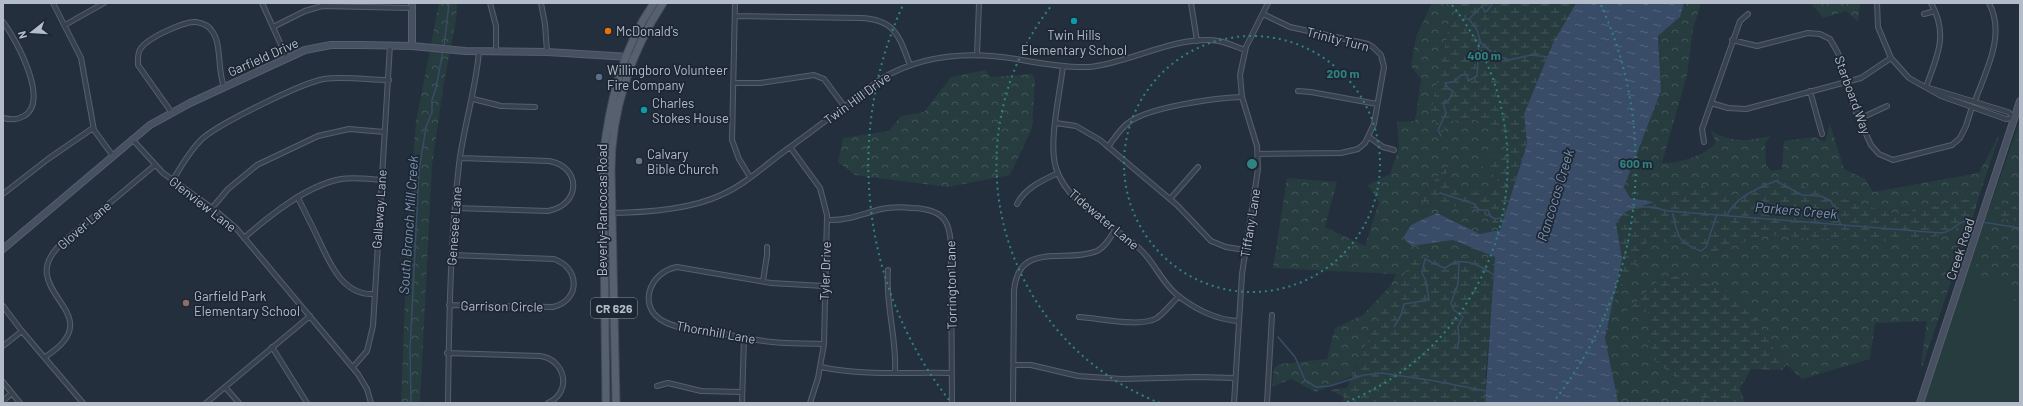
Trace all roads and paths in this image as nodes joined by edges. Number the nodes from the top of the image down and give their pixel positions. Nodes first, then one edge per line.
1 (53, 3) edge
2 (104, 3) edge
3 (262, 3) edge
4 (490, 3) edge
5 (541, 3) edge
6 (654, 3) edge
7 (663, 3) edge
8 (735, 3) edge
9 (979, 3) edge
10 (1191, 3) edge
11 (1268, 3) edge
12 (1877, 3) edge
13 (1931, 3) edge
14 (1989, 3) edge
15 (412, 6) edge
16 (1935, 10) junction
17 (1263, 14) junction
18 (1748, 14) dead end
19 (1924, 14) dead end
20 (735, 16) junction
21 (3, 22) edge
22 (65, 25) junction
23 (273, 27) junction
24 (1197, 40) junction
25 (1732, 40) junction
26 (390, 45) junction
27 (412, 46) junction
28 (1245, 50) junction
29 (479, 51) junction
30 (496, 51) junction
31 (547, 52) junction
32 (977, 55) junction
33 (626, 56) junction
34 (635, 57) junction
35 (287, 58) junction
36 (1891, 58) junction
37 (910, 65) junction
38 (1063, 66) junction
39 (389, 80) junction
40 (1846, 82) junction
41 (734, 83) junction
42 (224, 87) junction
43 (1926, 87) junction
44 (1298, 91) dead end
45 (1810, 92) junction
46 (1242, 97) junction
47 (473, 99) junction
48 (1975, 101) junction
49 (2020, 101) edge
50 (1711, 103) junction
51 (1377, 104) junction
52 (844, 106) junction
53 (1886, 106) dead end
54 (535, 107) dead end
55 (1972, 107) junction
56 (172, 113) junction
57 (3, 118) edge
58 (2015, 118) junction
59 (1859, 119) junction
60 (1056, 123) junction
61 (93, 128) junction
62 (385, 132) junction
63 (1822, 134) dead end
64 (1368, 137) junction
65 (132, 139) junction
66 (1704, 142) dead end
67 (790, 147) junction
68 (1108, 147) junction
69 (1394, 150) dead end
70 (1258, 154) junction
71 (112, 156) junction
72 (460, 158) junction
73 (155, 165) junction
74 (1198, 167) dead end
75 (1058, 173) junction
76 (750, 177) junction
77 (173, 180) junction
78 (381, 180) junction
79 (3, 194) edge
80 (298, 198) junction
81 (1170, 199) junction
82 (1017, 204) dead end
83 (212, 208) junction
84 (455, 208) junction
85 (608, 212) junction
86 (827, 220) junction
87 (1115, 230) junction
88 (244, 238) junction
89 (767, 247) dead end
90 (3, 249) edge
91 (1245, 250) junction
92 (452, 255) junction
93 (888, 270) dead end
94 (763, 281) junction
95 (824, 286) junction
96 (374, 294) junction
97 (1179, 296) junction
98 (449, 305) junction
99 (3, 306) edge
100 (1272, 315) dead end
101 (310, 316) junction
102 (1079, 317) dead end
103 (1238, 321) junction
104 (22, 331) junction
105 (744, 337) junction
106 (824, 344) junction
107 (3, 346) edge
108 (272, 347) junction
109 (447, 353) junction
110 (45, 357) junction
111 (1014, 365) junction
112 (353, 367) junction
113 (821, 367) junction
114 (895, 372) junction
115 (951, 373) junction
116 (1235, 378) junction
117 (3, 382) edge
118 (657, 386) dead end
119 (225, 387) junction
120 (741, 392) junction
121 (12, 394) junction
122 (3, 401) edge
123 (20, 403) edge
124 (83, 403) edge
125 (206, 403) edge
126 (239, 403) edge
127 (307, 403) edge
128 (371, 403) edge
129 (448, 403) edge
130 (548, 403) edge
131 (606, 403) edge
132 (616, 403) edge
133 (742, 403) edge
134 (810, 403) edge
135 (952, 403) edge
136 (1013, 403) edge
137 (1234, 403) edge
138 (1267, 403) edge
139 (1920, 403) edge

1 - 22 street
2 - 22 street
3 - 23 street
4 - 30 street
5 - 31 street
6 - 33 main road, Beverly-Rancocas Road / CR 626
7 - 34 main road, Beverly-Rancocas Road / CR 626
8 - 20 street
9 - 32 street
10 - 24 street
11 - 17 street, Tiffany Lane
12 - 36 street
13 - 16 street
14 - 48 street
15 - 23 street
15 - 27 street
16 - 19 street
16 - 43 street
17 - 28 street, Tiffany Lane
17 - 51 street, Trinity Turn
18 - 25 street
20 - 37 street
20 - 41 street
21 - 57 street
22 - 61 street
23 - 35 street
24 - 28 street, Twin Hill Drive
24 - 38 street, Twin Hill Drive
25 - 40 street, Starboard Way
25 - 50 street
26 - 27 street, Garfield Drive
26 - 35 street, Garfield Drive
26 - 39 street, Gallaway Lane
27 - 29 street, Garfield Drive
28 - 46 street, Tiffany Lane
29 - 30 street, Garfield Drive
29 - 47 street, Genesee Lane
30 - 31 street, Garfield Drive
31 - 33 street, Garfield Drive
32 - 37 street, Twin Hill Drive
32 - 38 street, Twin Hill Drive
33 - 34 street, Garfield Drive
33 - 85 main road, Beverly-Rancocas Road / CR 626
34 - 85 main road, Beverly-Rancocas Road / CR 626
35 - 42 street, Garfield Drive
36 - 40 street
36 - 43 street
37 - 52 street, Twin Hill Drive
38 - 60 street, Tidewater Lane
39 - 62 street, Gallaway Lane
39 - 77 street
40 - 45 street
40 - 59 street, Starboard Way
41 - 52 street
41 - 76 street
42 - 56 street, Garfield Drive
42 - 56 street
43 - 48 street
43 - 55 street
44 - 51 street
45 - 50 street
45 - 63 street
46 - 68 street
46 - 70 street, Tiffany Lane
47 - 54 street
47 - 72 street, Genesee Lane
48 - 58 street
49 - 58 street, Creek Road
50 - 66 street
51 - 64 street, Trinity Turn
52 - 67 street, Twin Hill Drive
53 - 59 street
55 - 58 street
55 - 59 street, Starboard Way
56 - 65 street, Garfield Drive
58 - 139 street, Creek Road
60 - 68 street
60 - 75 street, Tidewater Lane
61 - 71 street
61 - 79 street
62 - 78 street, Gallaway Lane
62 - 83 street
64 - 69 street
64 - 70 street, Trinity Turn
65 - 71 street, Garfield Drive
65 - 73 street, Glenview Lane
67 - 76 street, Twin Hill Drive
67 - 86 street, Tyler Drive
68 - 81 street
70 - 91 street, Tiffany Lane
71 - 90 street, Garfield Drive
72 - 84 street, Genesee Lane
72 - 84 street
73 - 77 street, Glenview Lane
73 - 110 street, Glover Lane
74 - 81 street
75 - 82 street
75 - 87 street, Tidewater Lane
76 - 85 street, Twin Hill Drive
77 - 83 street, Glenview Lane
78 - 80 street
78 - 96 street, Gallaway Lane
80 - 88 street
80 - 96 street
81 - 91 street
83 - 88 street, Glenview Lane
84 - 92 street, Genesee Lane
85 - 131 main road, Beverly-Rancocas Road / CR 626
85 - 132 main road, Beverly-Rancocas Road / CR 626
86 - 95 street, Tyler Drive
86 - 115 street, Torrington Lane
87 - 97 street, Tidewater Lane
87 - 111 street
88 - 101 street, Glenview Lane
89 - 94 street
91 - 103 street, Tiffany Lane
92 - 98 street, Genesee Lane
92 - 98 street, Garrison Circle
93 - 114 street
94 - 95 street, Thornhill Lane
94 - 105 street, Thornhill Lane
95 - 106 street, Tyler Drive
96 - 112 street, Gallaway Lane
97 - 102 street
97 - 103 street, Tidewater Lane
98 - 109 street, Genesee Lane
99 - 104 street
100 - 138 street
101 - 108 street
101 - 112 street, Glenview Lane
103 - 116 street, Tiffany Lane
104 - 107 street
104 - 110 street
105 - 106 street, Thornhill Lane
105 - 120 street
106 - 113 street, Tyler Drive
108 - 119 street
108 - 127 street
109 - 129 street, Genesee Lane
109 - 130 street
110 - 124 street
111 - 116 street
111 - 136 street
112 - 128 street, Glenview Lane
113 - 114 street
113 - 134 street, Tyler Drive
114 - 115 street
115 - 135 street, Torrington Lane
116 - 137 street, Tiffany Lane
117 - 121 street
118 - 120 street
119 - 125 street
119 - 126 street
120 - 133 street
121 - 122 street
121 - 123 street

